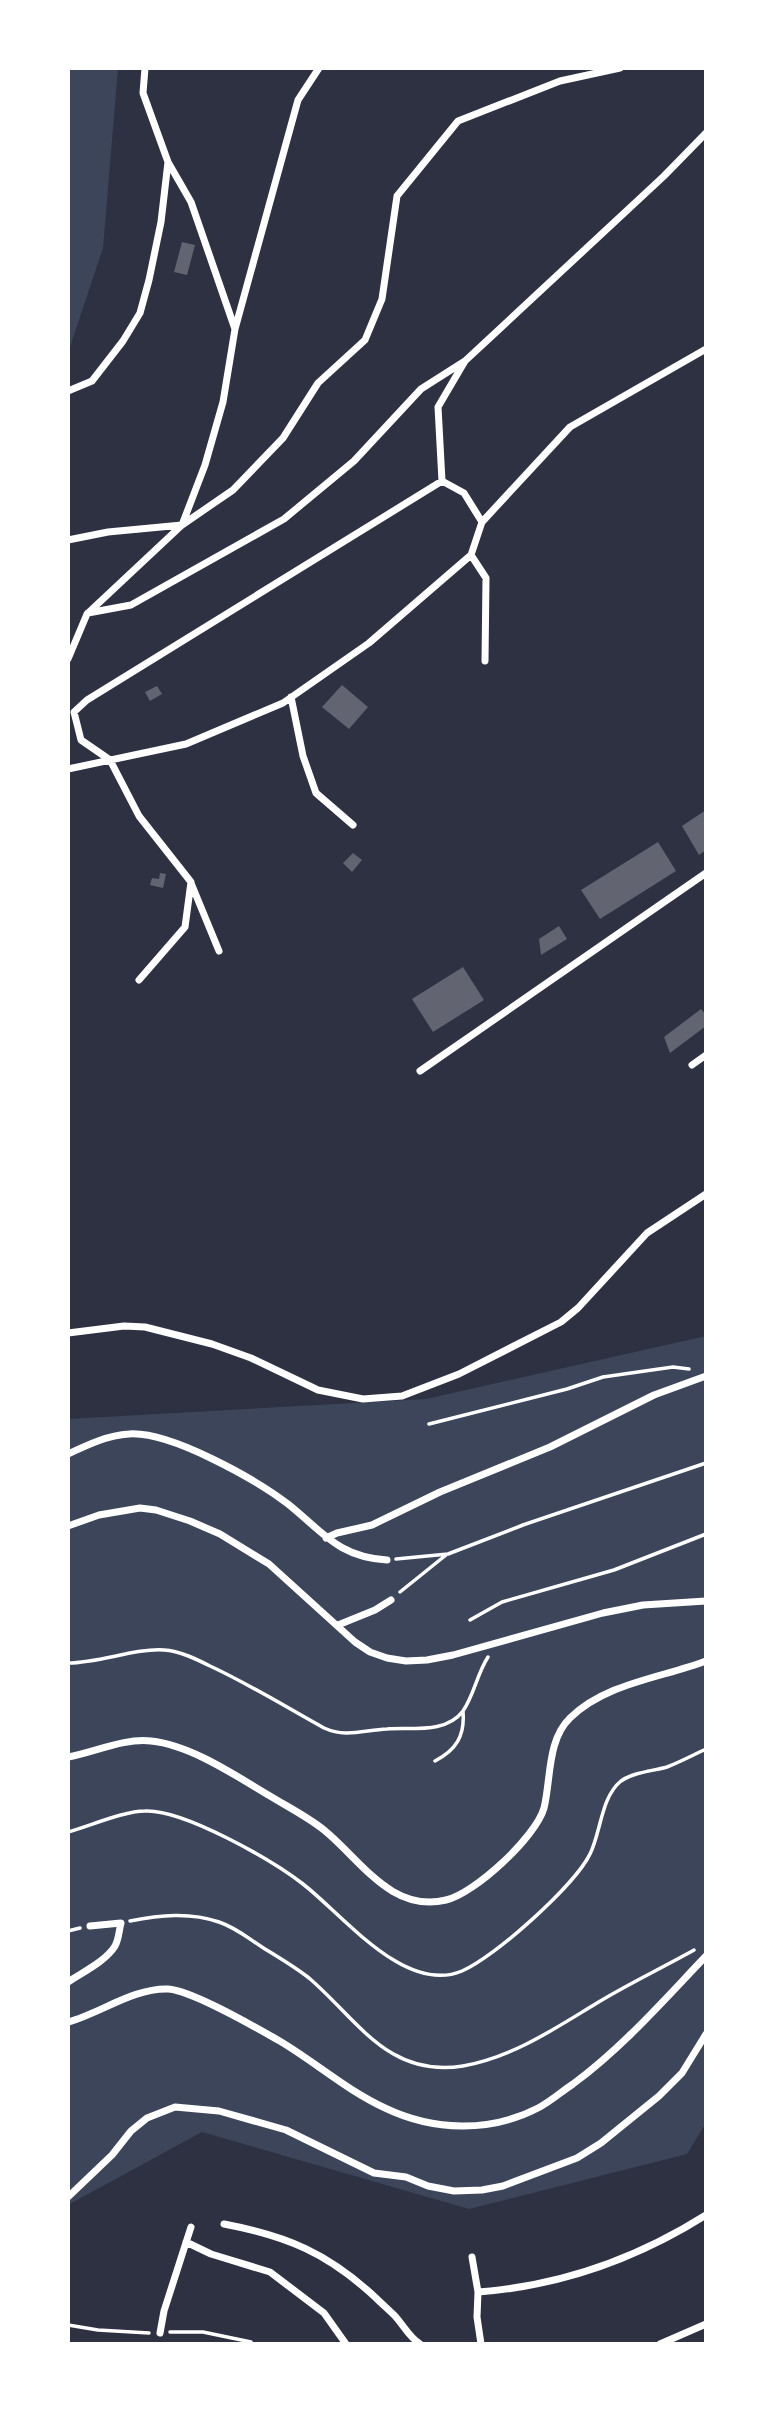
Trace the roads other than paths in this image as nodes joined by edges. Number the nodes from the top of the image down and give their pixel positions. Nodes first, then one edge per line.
1 (145, 68) edge
2 (318, 68) edge
3 (620, 68) edge
4 (706, 133) edge
5 (169, 162) junction
6 (235, 329) junction
7 (706, 349) edge
8 (465, 361) junction
9 (68, 391) edge
10 (442, 481) junction
11 (482, 522) junction
12 (181, 525) junction
13 (68, 540) edge
14 (471, 555) junction
15 (87, 614) junction
16 (68, 659) edge
17 (485, 661) dead end
18 (291, 697) junction
19 (71, 712) edge
20 (110, 760) junction
21 (68, 769) edge
22 (353, 825) dead end
23 (706, 873) edge
24 (191, 882) junction
25 (219, 951) dead end
26 (139, 980) dead end
27 (706, 1055) edge
28 (692, 1065) dead end
29 (420, 1071) dead end
30 (706, 1194) edge
31 (68, 1334) edge
32 (706, 1376) edge
33 (68, 1454) edge
34 (68, 1526) edge
35 (326, 1538) junction
36 (387, 1560) road end
37 (391, 1600) road end
38 (706, 1601) edge
39 (338, 1625) junction
40 (706, 1661) edge
41 (68, 1757) edge
42 (90, 1926) dead end
43 (706, 1956) edge
44 (68, 1982) edge
45 (68, 2022) edge
46 (706, 2034) edge
47 (68, 2197) edge
48 (706, 2215) edge
49 (224, 2224) dead end
50 (191, 2227) dead end
51 (186, 2242) junction
52 (472, 2257) dead end
53 (478, 2292) junction
54 (706, 2324) edge
55 (160, 2333) road end
56 (346, 2344) edge
57 (420, 2344) edge
58 (481, 2344) edge
59 (660, 2344) edge

1 - 5 street
2 - 6 street
3 - 12 street
4 - 8 street
5 - 6 street
5 - 9 street
6 - 12 street
7 - 11 street
8 - 10 street
8 - 15 street
10 - 11 street
10 - 19 street
11 - 14 street
12 - 13 street
12 - 15 street
14 - 17 street
14 - 18 street
15 - 16 street
18 - 20 street
18 - 22 street
19 - 20 street
20 - 21 street
20 - 24 street
23 - 29 street
24 - 25 street
24 - 26 street
27 - 28 street
30 - 31 street
32 - 35 street
33 - 35 street
34 - 39 street
35 - 36 street
37 - 39 street
38 - 39 street
40 - 41 street
42 - 44 street
43 - 45 street
46 - 47 street
48 - 53 street
49 - 57 street
50 - 51 street
51 - 55 street
51 - 56 street
52 - 53 street
53 - 58 street
54 - 59 street

